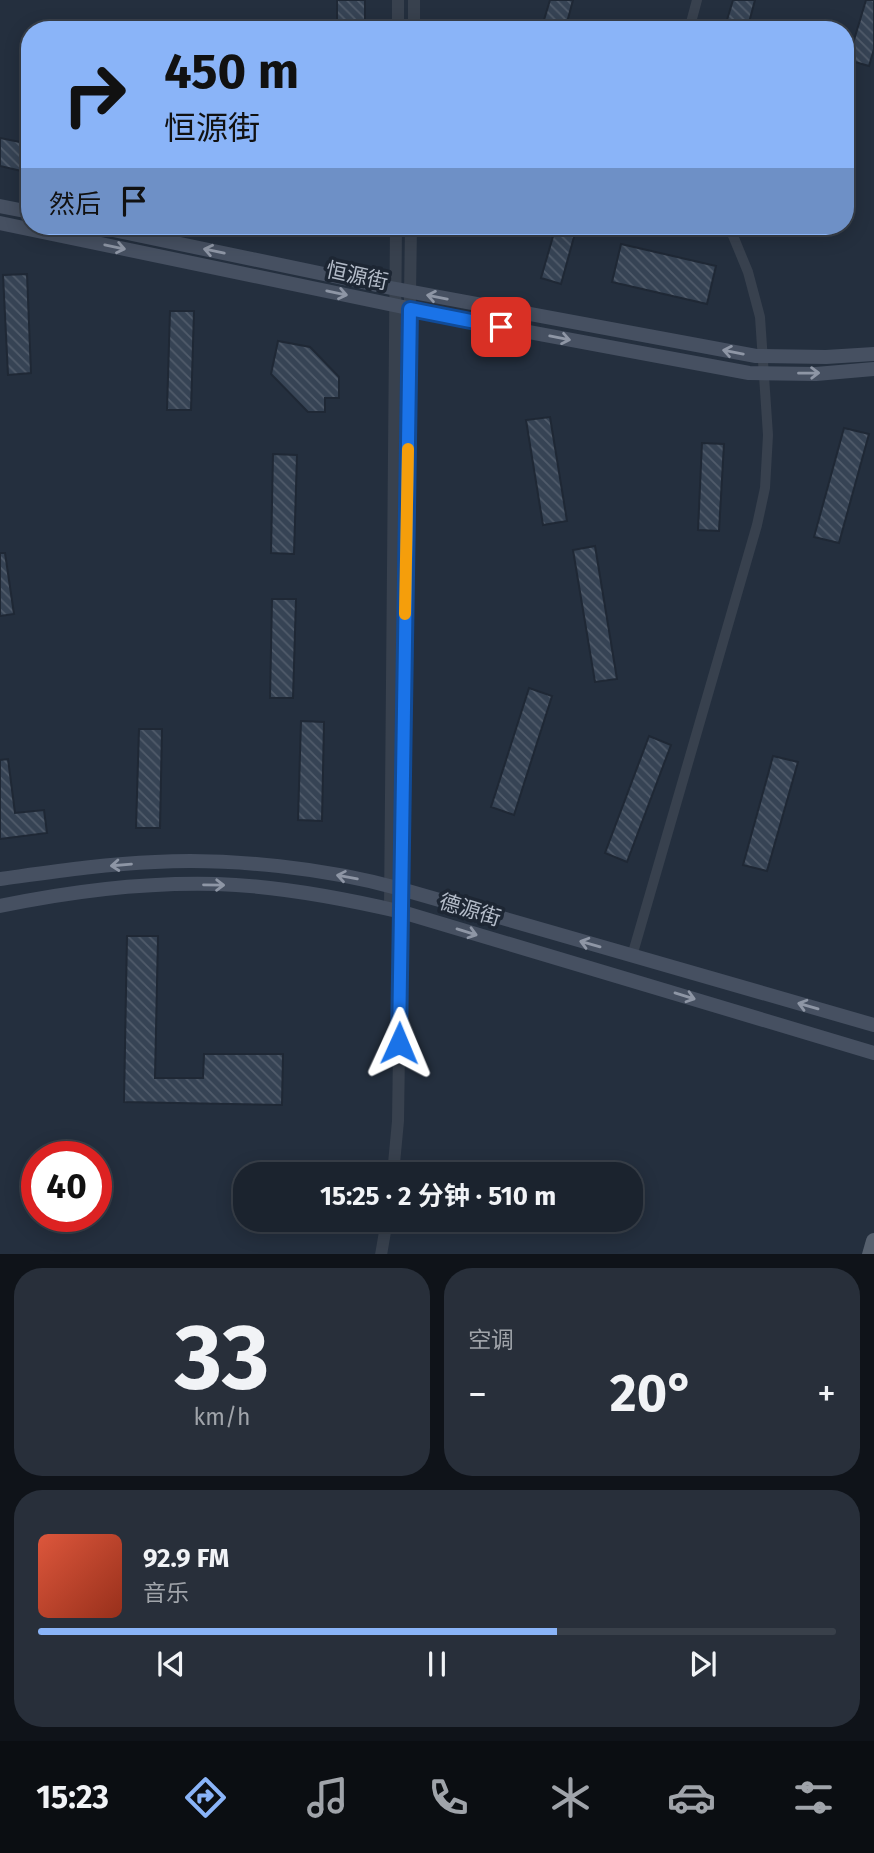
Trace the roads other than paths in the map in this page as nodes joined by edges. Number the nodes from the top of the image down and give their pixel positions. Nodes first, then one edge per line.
1 (398, 0) edge
2 (414, 0) edge
3 (697, 0) edge
4 (398, 21) edge
5 (414, 21) edge
6 (691, 21) edge
7 (0, 206) edge
8 (21, 210) edge
9 (0, 223) edge
10 (21, 227) edge
11 (58, 235) edge
12 (137, 235) edge
13 (396, 235) edge
14 (411, 235) edge
15 (732, 235) edge
16 (395, 289) junction
17 (410, 292) junction
18 (395, 305) junction
19 (410, 309) junction
20 (874, 354) edge
21 (764, 356) junction
22 (874, 369) edge
23 (765, 373) junction
24 (0, 879) edge
25 (396, 887) junction
26 (0, 906) edge
27 (396, 911) junction
28 (632, 956) junction
29 (874, 1025) edge
30 (874, 1053) edge
31 (394, 1162) edge
32 (385, 1232) edge
33 (381, 1254) edge

1 - 4 street
2 - 5 street
3 - 6 street
7 - 8 main road
9 -> 10 main road, 恒源街
11 -> 18 main road, 恒源街
16 -> 12 main road, 恒源街
13 - 16 street
14 - 17 street
15 - 21 street
16 - 17 main road, 恒源街
16 - 18 street
17 - 19 street
21 -> 17 main road, 恒源街
18 - 19 main road, 恒源街
18 - 25 street
19 -> 23 main road, 恒源街
19 - 25 street
20 - 21 main road, 恒源街
21 - 23 street
23 -> 22 main road, 恒源街
23 - 28 street
25 -> 24 main road, 德源街
25 - 27 street
28 -> 25 main road, 德源街
26 -> 27 main road, 德源街
27 -> 30 main road, 德源街
27 - 31 street
29 -> 28 main road, 德源街
32 - 33 street

